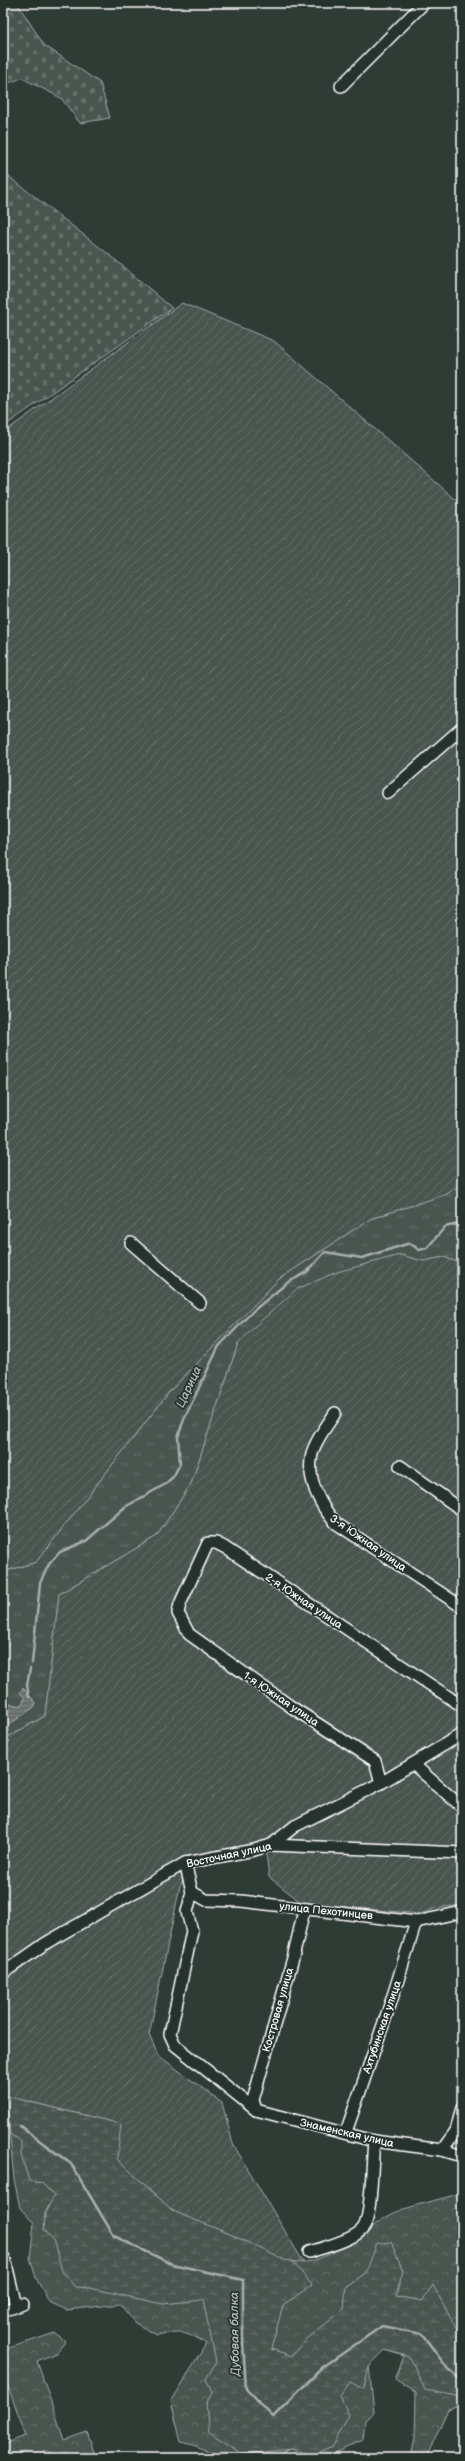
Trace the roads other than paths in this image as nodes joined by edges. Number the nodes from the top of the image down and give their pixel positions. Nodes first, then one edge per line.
1 (424, 3) edge
2 (341, 86) dead end
3 (462, 728) edge
4 (388, 793) dead end
5 (131, 1243) dead end
6 (200, 1303) dead end
7 (335, 1413) dead end
8 (400, 1466) dead end
9 (462, 1510) edge
10 (462, 1607) edge
11 (178, 1613) joint
12 (462, 1706) edge
13 (462, 1734) edge
14 (413, 1764) junction
15 (381, 1783) junction
16 (462, 1807) edge
17 (271, 1845) junction
18 (462, 1853) edge
19 (186, 1863) junction
20 (192, 1892) junction
21 (304, 1910) junction
22 (462, 1912) edge
23 (416, 1922) junction
24 (3, 1973) edge
25 (462, 2108) edge
26 (256, 2110) junction
27 (346, 2132) junction
28 (374, 2141) junction
29 (442, 2150) junction
30 (462, 2156) edge
31 (309, 2252) dead end
32 (5, 2260) dead end
33 (3, 2311) edge

1 - 2 street
3 - 4 street
5 - 6 street
7 - 10 street, 3-я Южная улица
8 - 9 street
11 - 12 street, 2-я Южная улица
11 - 15 street, 1-я Южная улица
13 - 14 street
14 - 15 street
14 - 16 street
15 - 17 street
17 - 18 street, Восточная улица
17 - 19 street, Восточная улица
19 - 20 street
19 - 24 street, Восточная улица
20 - 21 street, улица Пехотинцев
20 - 26 street
21 - 23 street, улица Пехотинцев
21 - 26 street, Костровая улица
22 - 23 street, улица Пехотинцев
23 - 27 street, Ахтубинская улица
25 - 29 street
26 - 27 street, Знаменская улица
27 - 28 street, Знаменская улица
28 - 29 street, Знаменская улица
28 - 31 street
29 - 30 street, Знаменская улица
32 - 33 street

